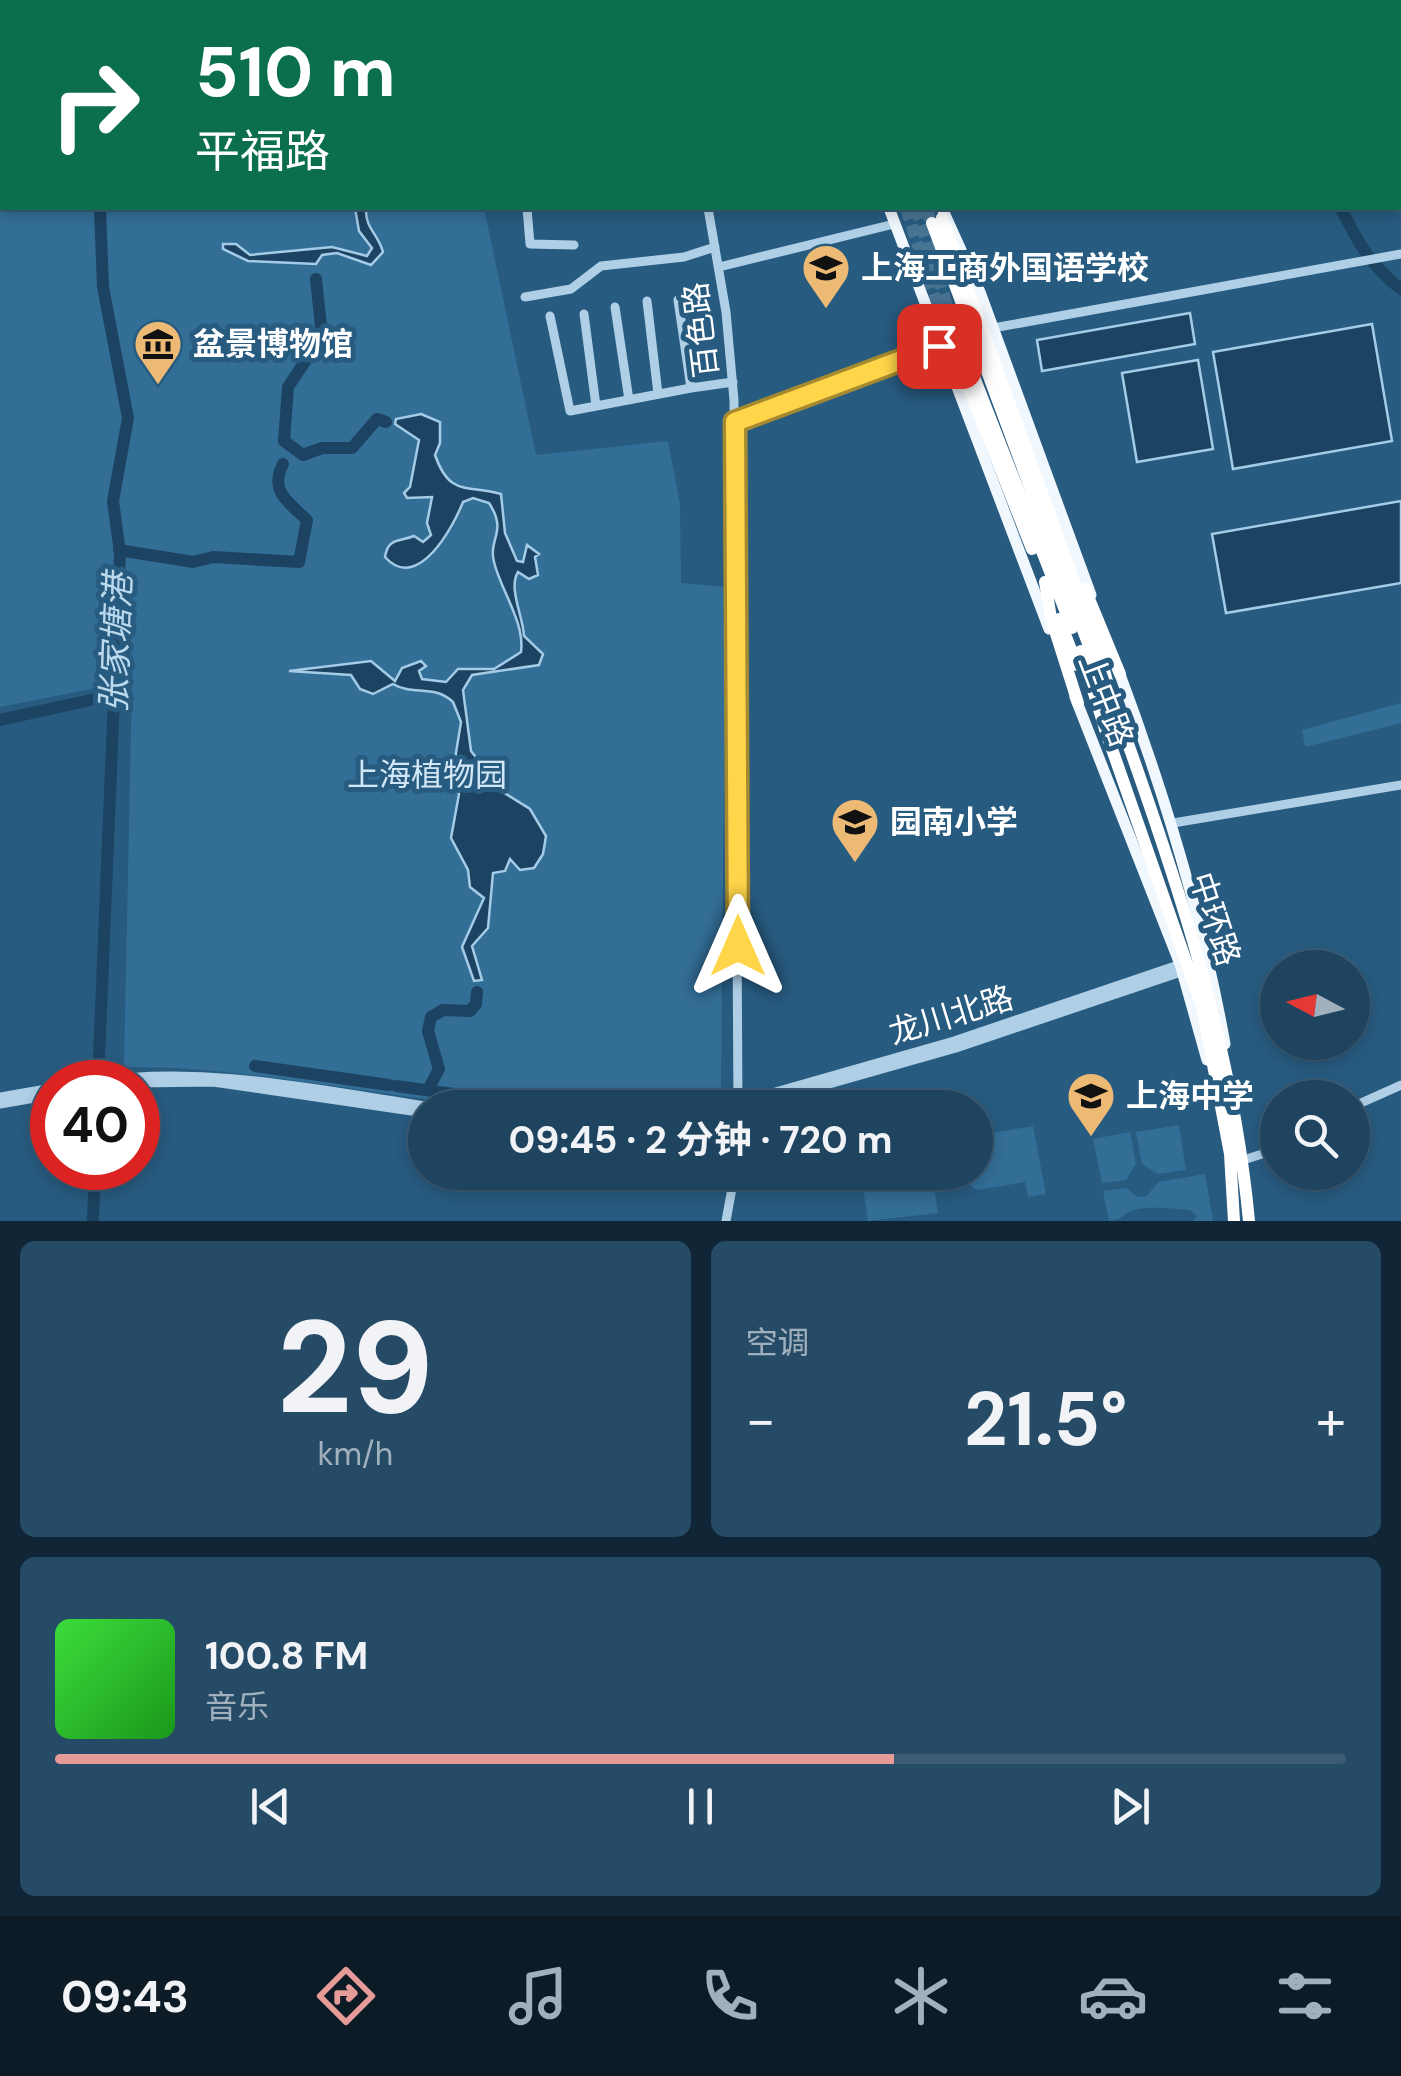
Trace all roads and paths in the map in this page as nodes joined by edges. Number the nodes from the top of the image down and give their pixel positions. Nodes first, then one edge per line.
1 (528, 210) edge
2 (708, 210) edge
3 (890, 210) edge
4 (939, 216) edge
5 (894, 224) junction
6 (574, 244) dead end
7 (715, 247) junction
8 (1401, 254) edge
9 (719, 267) junction
10 (526, 297) dead end
11 (678, 300) dead end
12 (647, 301) dead end
13 (615, 307) dead end
14 (584, 314) dead end
15 (550, 316) dead end
16 (993, 328) junction
17 (939, 346) junction
18 (733, 382) junction
19 (691, 388) junction
20 (658, 394) junction
21 (628, 400) junction
22 (596, 406) junction
23 (1015, 420) junction
24 (735, 422) junction
25 (1045, 582) junction
26 (1068, 606) junction
27 (1120, 674) junction
28 (1078, 703) junction
29 (1401, 785) edge
30 (1173, 823) junction
31 (1210, 959) junction
32 (1181, 968) junction
33 (160, 1076) edge
34 (160, 1083) edge
35 (1401, 1084) edge
36 (740, 1090) edge
37 (799, 1090) edge
38 (30, 1096) edge
39 (1370, 1099) edge
40 (0, 1101) edge
41 (408, 1103) edge
42 (408, 1111) edge
43 (1260, 1155) edge
44 (1240, 1162) junction
45 (732, 1190) edge
46 (726, 1221) edge
47 (1237, 1221) edge
48 (1252, 1221) edge

1 - 6 street
2 - 7 street, 百色路
3 - 5 main road, 上中路
4 - 16 main road, 上中路
4 - 23 highway, 中环路
4 - 26 highway, 中环路
5 - 9 street
5 - 17 main road, 上中路
7 - 9 street, 百色路
7 - 10 street
8 - 16 street
9 - 18 street, 百色路
11 - 19 street
12 - 20 street
13 - 21 street
14 - 22 street
15 - 22 street
16 - 27 main road, 上中路
17 - 24 street
17 - 28 main road, 上中路
18 - 19 street
18 - 24 street, 百色路
19 - 20 street
20 - 21 street
21 - 22 street
23 - 26 highway, 中环路
23 - 27 highway
24 - 36 street, 百色路
25 - 26 highway, 中环路
25 - 26 highway, 中环路
25 - 28 highway
26 - 47 highway, 中环路, bridge
26 - 48 highway, 中环路, bridge
27 - 30 main road, 上中路
28 - 32 main road, 上中路
29 - 30 street
30 - 31 main road, 上中路
31 - 32 street, 龙川北路
31 - 44 main road, 上中路
32 - 37 street, 龙川北路
32 - 44 main road, 上中路
33 - 41 street
34 - 42 street
35 - 39 street
38 - 40 street
43 - 44 street
44 - 47 main road, 上中路
44 - 48 main road, 上中路
45 - 46 street

